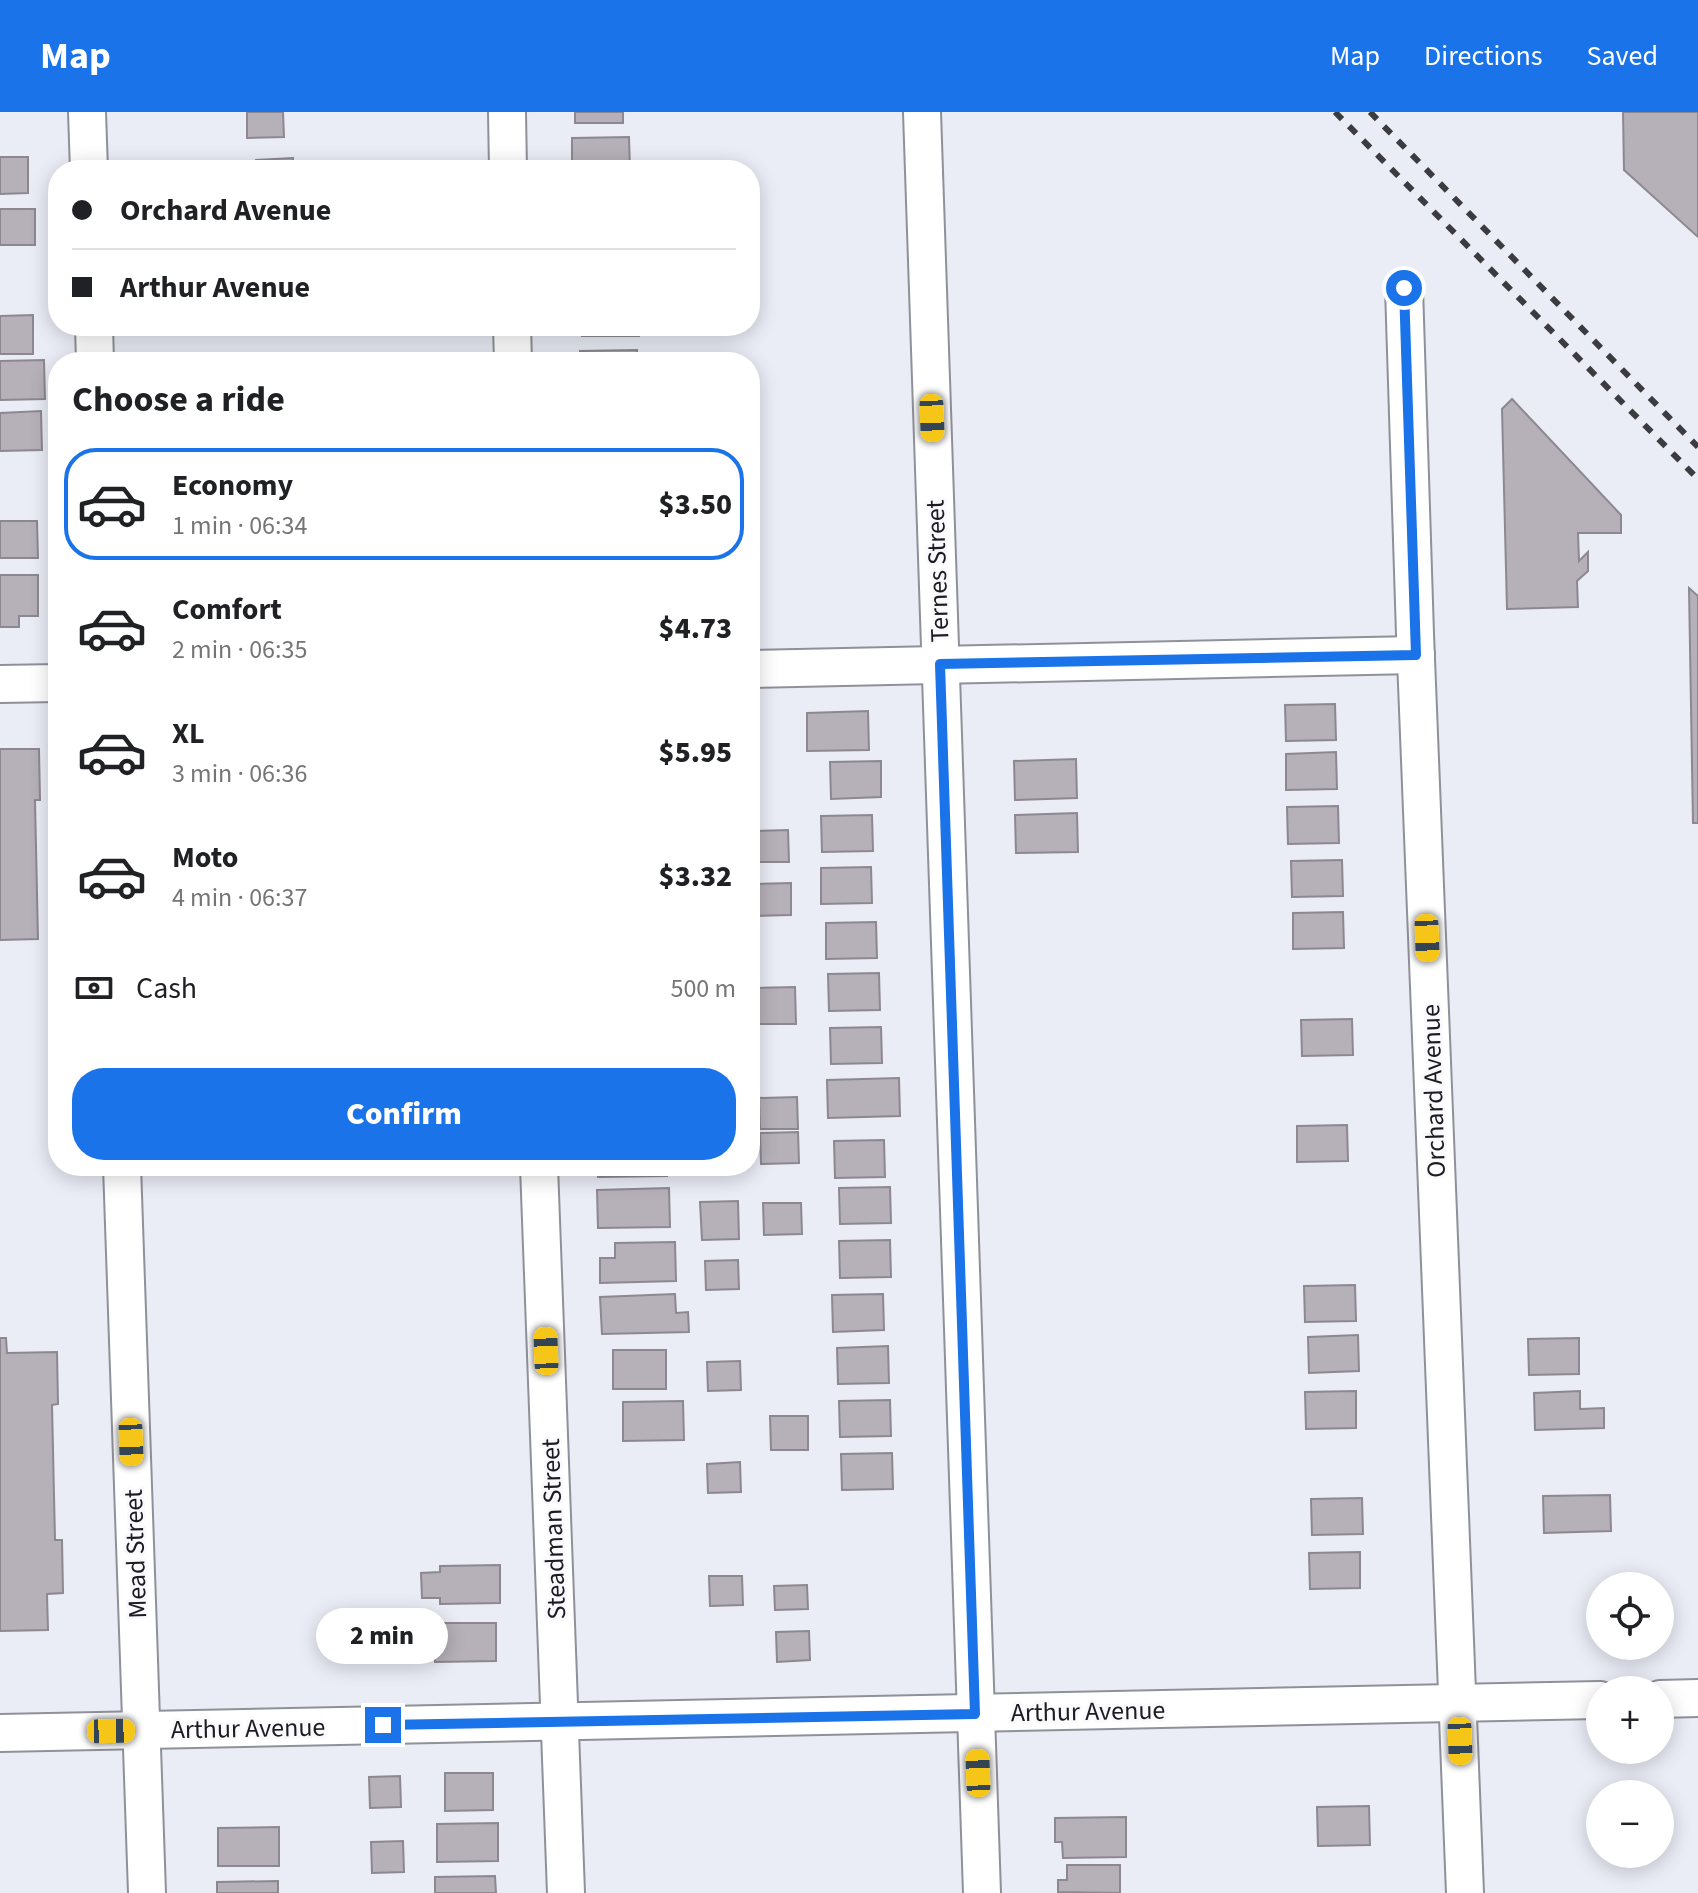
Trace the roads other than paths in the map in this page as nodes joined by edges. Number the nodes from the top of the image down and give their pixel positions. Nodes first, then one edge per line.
1 (87, 112) edge
2 (507, 112) edge
3 (922, 112) edge
4 (89, 160) edge
5 (508, 160) edge
6 (1404, 288) dead end
7 (1416, 655) junction
8 (940, 664) junction
9 (760, 669) edge
10 (48, 683) edge
11 (0, 684) edge
12 (122, 1176) edge
13 (539, 1176) edge
14 (1698, 1698) edge
15 (1674, 1699) edge
16 (1586, 1700) edge
17 (1459, 1703) junction
18 (975, 1714) junction
19 (561, 1721) junction
20 (140, 1730) junction
21 (0, 1733) edge
22 (147, 1893) edge
23 (566, 1893) edge
24 (982, 1893) edge
25 (1465, 1893) edge

1 - 4 street
2 - 5 street
3 - 8 street, Ternes Street
6 - 7 street, Orchard Avenue
7 - 8 street
7 - 17 street, Orchard Avenue
8 - 9 street
8 - 18 street, Ternes Street
10 - 11 street
12 - 20 street, Mead Street
13 - 19 street, Steadman Street
14 - 15 street
16 - 17 street, Arthur Avenue
17 - 18 street, Arthur Avenue
17 - 25 street, Orchard Avenue
18 - 19 street, Arthur Avenue
18 - 24 street, Ternes Street
19 - 20 street, Arthur Avenue
19 - 23 street, Steadman Street
20 - 21 street, Arthur Avenue
20 - 22 street, Mead Street

